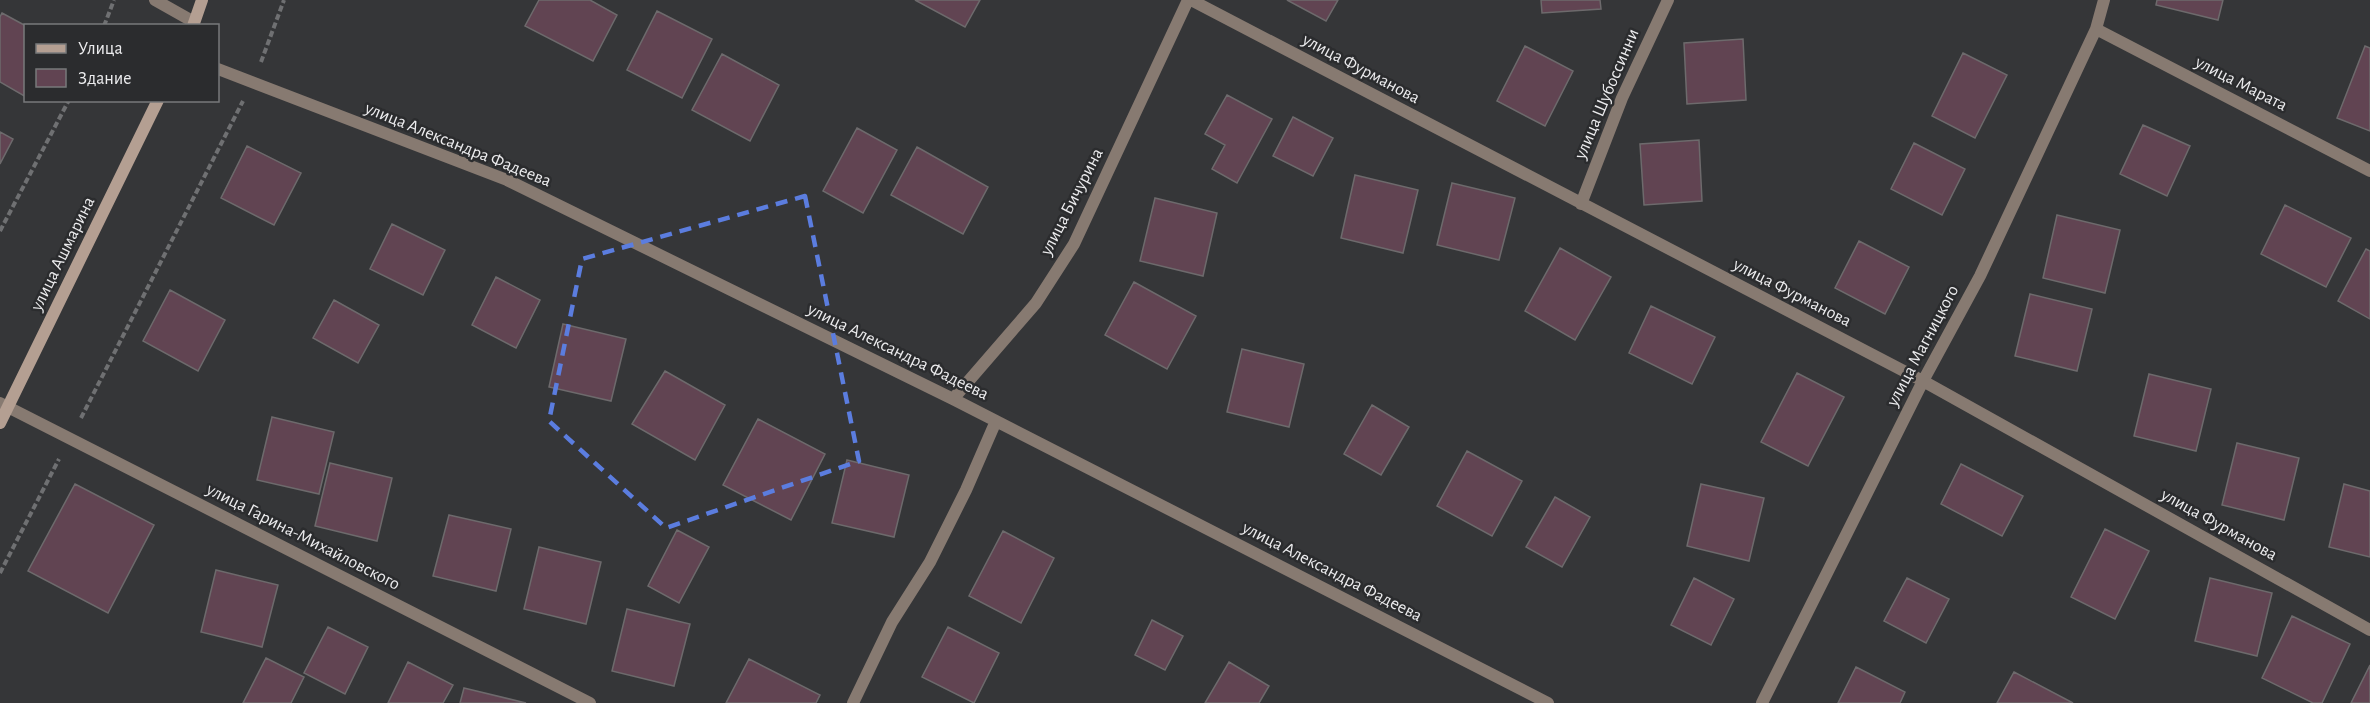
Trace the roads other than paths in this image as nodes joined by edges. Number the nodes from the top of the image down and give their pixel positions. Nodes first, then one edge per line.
1 (155, 0) edge
2 (202, 0) edge
3 (1190, 0) edge
4 (1668, 0) edge
5 (2104, 0) edge
6 (194, 24) edge
7 (2096, 29) junction
8 (219, 69) edge
9 (157, 102) edge
10 (2370, 171) edge
11 (1581, 204) junction
12 (1923, 381) junction
13 (953, 399) junction
14 (4, 405) edge
15 (996, 421) junction
16 (0, 423) edge
17 (2370, 630) edge
18 (590, 703) edge
19 (853, 703) edge
20 (1548, 703) edge
21 (1762, 703) edge

1 - 6 street
2 - 6 street
3 - 11 street, улица Фурманова
3 - 13 street, улица Бичурина
4 - 11 street, улица Шубоссинни
5 - 7 street, улица Магницкого
7 - 10 street, улица Марата
7 - 12 street, улица Магницкого
8 - 13 street, улица Александра Фадеева
9 - 14 street, улица Ашмарина
11 - 12 street, улица Фурманова
12 - 17 street, улица Фурманова
12 - 21 street, улица Магницкого
13 - 15 street, улица Александра Фадеева
14 - 16 street, улица Ашмарина
14 - 18 street, улица Гарина-Михайловского
15 - 19 street
15 - 20 street, улица Александра Фадеева

